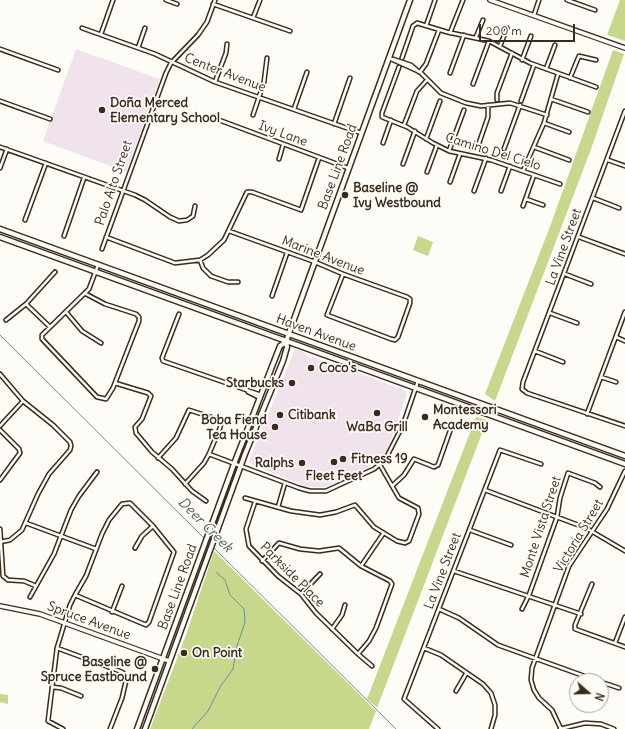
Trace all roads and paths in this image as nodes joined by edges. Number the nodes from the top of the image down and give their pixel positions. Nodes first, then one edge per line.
1 (113, 0) edge
2 (166, 0) edge
3 (215, 0) edge
4 (260, 0) edge
5 (410, 0) edge
6 (436, 0) edge
7 (463, 0) edge
8 (490, 0) edge
9 (539, 0) edge
10 (567, 0) edge
11 (177, 4) dead end
12 (214, 4) junction
13 (595, 10) dead end
14 (534, 15) junction
15 (253, 18) junction
16 (483, 20) dead end
17 (426, 26) junction
18 (82, 28) dead end
19 (145, 28) dead end
20 (507, 28) dead end
21 (439, 30) junction
22 (290, 31) dead end
23 (450, 33) junction
24 (100, 34) junction
25 (464, 35) junction
26 (531, 36) dead end
27 (476, 37) junction
28 (489, 41) junction
29 (227, 44) dead end
30 (555, 45) dead end
31 (500, 46) junction
32 (138, 48) junction
33 (625, 48) edge
34 (0, 49) edge
35 (512, 53) junction
36 (266, 58) dead end
37 (402, 58) dead end
38 (391, 59) junction
39 (522, 60) junction
40 (596, 60) dead end
41 (172, 63) junction
42 (534, 65) junction
43 (399, 67) dead end
44 (546, 69) junction
45 (58, 70) dead end
46 (307, 72) dead end
47 (420, 72) junction
48 (450, 73) dead end
49 (558, 74) junction
50 (350, 78) dead end
51 (570, 78) junction
52 (427, 80) junction
53 (215, 82) junction
54 (473, 84) dead end
55 (596, 87) dead end
56 (259, 97) junction
57 (551, 99) junction
58 (0, 100) edge
59 (440, 100) dead end
60 (497, 100) dead end
61 (521, 101) dead end
62 (488, 105) junction
63 (520, 105) junction
64 (294, 110) junction
65 (464, 110) dead end
66 (625, 111) edge
67 (588, 112) dead end
68 (253, 115) dead end
69 (547, 115) junction
70 (211, 117) dead end
71 (50, 118) dead end
72 (391, 120) junction
73 (624, 120) edge
74 (334, 124) junction
75 (544, 124) junction
76 (404, 125) junction
77 (415, 131) junction
78 (569, 132) dead end
79 (361, 133) junction
80 (426, 139) junction
81 (479, 142) dead end
82 (383, 143) dead end
83 (283, 145) junction
84 (437, 145) junction
85 (0, 147) edge
86 (534, 147) junction
87 (7, 149) junction
88 (504, 149) dead end
89 (449, 151) junction
90 (460, 154) junction
91 (319, 158) junction
92 (486, 158) junction
93 (279, 159) dead end
94 (570, 160) dead end
95 (608, 160) junction
96 (46, 163) junction
97 (403, 164) dead end
98 (510, 166) junction
99 (625, 166) edge
100 (0, 168) edge
101 (348, 168) junction
102 (523, 171) junction
103 (427, 172) dead end
104 (534, 175) junction
105 (84, 178) junction
106 (450, 182) dead end
107 (560, 184) dead end
108 (123, 191) junction
109 (474, 191) dead end
110 (501, 191) dead end
111 (593, 198) junction
112 (526, 199) junction
113 (543, 205) dead end
114 (195, 206) dead end
115 (523, 206) dead end
116 (619, 208) dead end
117 (25, 220) dead end
118 (0, 229) edge
119 (228, 231) junction
120 (64, 236) dead end
121 (0, 237) edge
122 (106, 237) junction
123 (578, 237) junction
124 (102, 249) dead end
125 (287, 252) junction
126 (625, 254) edge
127 (200, 260) junction
128 (315, 262) junction
129 (98, 265) junction
130 (55, 272) dead end
131 (96, 272) junction
132 (342, 274) junction
133 (565, 274) junction
134 (238, 282) dead end
135 (591, 284) dead end
136 (86, 294) junction
137 (272, 296) dead end
138 (26, 304) junction
139 (66, 312) junction
140 (625, 312) edge
141 (550, 313) junction
142 (179, 314) dead end
143 (6, 320) dead end
144 (577, 323) dead end
145 (50, 327) junction
146 (289, 333) junction
147 (616, 337) junction
148 (625, 341) edge
149 (286, 342) junction
150 (101, 343) dead end
151 (535, 351) junction
152 (563, 362) dead end
153 (0, 374) edge
154 (601, 377) junction
155 (418, 381) junction
156 (616, 382) dead end
157 (115, 383) junction
158 (416, 388) junction
159 (260, 397) junction
160 (23, 401) junction
161 (587, 414) junction
162 (0, 426) edge
163 (625, 426) edge
164 (0, 430) edge
165 (450, 431) dead end
166 (209, 454) junction
167 (625, 456) edge
168 (158, 458) junction
169 (234, 464) junction
170 (541, 464) dead end
171 (625, 464) edge
172 (380, 465) junction
173 (241, 466) junction
174 (625, 471) edge
175 (97, 472) dead end
176 (0, 480) edge
177 (285, 483) junction
178 (185, 484) junction
179 (392, 486) junction
180 (600, 487) dead end
181 (485, 490) junction
182 (245, 498) dead end
183 (206, 501) dead end
184 (255, 502) junction
185 (278, 507) junction
186 (557, 517) junction
187 (26, 523) junction
188 (153, 526) junction
189 (0, 529) edge
190 (470, 530) junction
191 (592, 531) junction
192 (383, 534) junction
193 (61, 536) junction
194 (1, 541) edge
195 (511, 545) dead end
196 (135, 548) dead end
197 (96, 549) junction
198 (625, 551) edge
199 (262, 561) junction
200 (361, 566) junction
201 (454, 571) junction
202 (320, 574) dead end
203 (592, 584) dead end
204 (36, 586) junction
205 (122, 586) dead end
206 (301, 594) junction
207 (75, 595) junction
208 (529, 595) junction
209 (30, 598) dead end
210 (554, 604) junction
211 (346, 605) dead end
212 (0, 606) edge
213 (439, 609) junction
214 (522, 609) dead end
215 (112, 612) junction
216 (581, 614) junction
217 (625, 617) edge
218 (64, 622) junction
219 (332, 628) junction
220 (615, 644) junction
221 (625, 647) edge
222 (57, 648) junction
223 (424, 648) junction
224 (358, 654) junction
225 (535, 658) junction
226 (163, 659) junction
227 (170, 661) junction
228 (372, 666) dead end
229 (576, 673) edge
230 (466, 674) junction
231 (609, 685) edge
232 (52, 687) junction
233 (619, 688) dead end
234 (456, 691) dead end
235 (80, 696) dead end
236 (63, 729) edge
237 (110, 729) edge
238 (137, 729) edge
239 (145, 729) edge
240 (438, 729) edge
241 (492, 729) edge
242 (561, 729) edge
243 (614, 729) edge

1 - 24 street
2 - 11 street
3 - 12 street, Palo Alto Street
4 - 15 street
5 - 38 main road, Base Line Road
6 - 17 street
7 - 23 street
8 - 14 street
9 - 14 street
10 - 13 street
12 - 15 street
12 - 41 street, Palo Alto Street
14 - 33 street
15 - 22 street
16 - 27 street
17 - 21 street
17 - 37 street
18 - 24 street, Center Avenue
19 - 32 street
20 - 31 street
21 - 23 street
21 - 47 street
23 - 25 street
24 - 32 street, Center Avenue
25 - 27 street
25 - 48 street
26 - 39 street
27 - 28 street
28 - 31 street
28 - 54 street
29 - 53 street
30 - 44 street
31 - 35 street
32 - 41 street, Center Avenue
34 - 45 street
35 - 39 street
35 - 60 street
36 - 56 street
38 - 47 street
38 - 47 street
38 - 79 main road, Base Line Road
39 - 42 street
40 - 51 street
41 - 53 street, Center Avenue
41 - 108 street, Palo Alto Street
42 - 44 street
42 - 61 street
43 - 72 street, Camino Del Cielo
44 - 49 street
46 - 64 street
47 - 52 street
49 - 51 street
49 - 57 street
50 - 74 street
51 - 55 street
52 - 62 street
52 - 76 street
53 - 56 street, Center Avenue
56 - 64 street, Center Avenue
56 - 68 street
57 - 67 street
57 - 69 street
58 - 71 street
59 - 80 street
62 - 63 street
62 - 81 street
63 - 69 street
63 - 88 street
64 - 74 street, Center Avenue
65 - 89 street
66 - 73 street, La Vine Street
69 - 75 street
70 - 83 street, Ivy Lane
72 - 76 street, Camino Del Cielo
72 - 82 street
73 - 95 street, La Vine Street
74 - 79 street, Center Avenue
75 - 78 street
75 - 86 street
76 - 77 street, Camino Del Cielo
77 - 80 street, Camino Del Cielo
77 - 97 street
79 - 101 main road, Base Line Road
80 - 84 street, Camino Del Cielo
83 - 91 street, Ivy Lane
83 - 93 street
84 - 89 street, Camino Del Cielo
84 - 103 street
85 - 87 street
86 - 94 street
86 - 102 street
87 - 96 street
87 - 100 street
89 - 90 street, Camino Del Cielo
90 - 92 street, Camino Del Cielo
90 - 106 street
91 - 101 street, Ivy Lane
91 - 119 street
92 - 98 street, Camino Del Cielo
92 - 109 street
95 - 99 street
95 - 111 street, La Vine Street
96 - 105 street
96 - 117 street
98 - 102 street, Camino Del Cielo
98 - 110 street
101 - 128 main road, Base Line Road
102 - 104 street, Camino Del Cielo
104 - 107 street, Camino Del Cielo
104 - 112 street
105 - 108 street
105 - 120 street
108 - 114 street
108 - 122 street, Palo Alto Street
111 - 116 street
111 - 123 street, La Vine Street
112 - 113 street
112 - 115 street
118 - 129 main road, Haven Avenue
119 - 125 street, Marine Avenue
119 - 127 street
121 - 131 main road, Haven Avenue
122 - 124 street, Palo Alto Street
122 - 127 street
123 - 126 street
123 - 133 street, La Vine Street
125 - 128 street, Marine Avenue
125 - 137 street
127 - 134 street
128 - 132 street, Marine Avenue
128 - 146 main road, Base Line Road
129 - 131 street
129 - 146 main road, Haven Avenue
130 - 138 street
131 - 136 street
131 - 149 main road, Haven Avenue
132 - 132 street, Marine Avenue
133 - 135 street
133 - 141 street, La Vine Street
136 - 139 street
136 - 157 street
138 - 143 street
138 - 145 street
139 - 145 street
139 - 150 street
140 - 147 street
141 - 144 street
141 - 151 street, La Vine Street
142 - 159 street
145 - 157 street
146 - 149 main road, Base Line Road
146 - 155 main road, Haven Avenue
147 - 148 street
147 - 154 street
149 - 158 main road, Haven Avenue
149 - 159 main road, Base Line Road
149 - 173 main road, Base Line Road
151 - 152 street
151 - 161 street, La Vine Street
153 - 160 street
154 - 156 street
154 - 161 street
155 - 158 street
155 - 167 main road, Haven Avenue
157 - 168 street
158 - 171 main road, Haven Avenue
158 - 172 street
159 - 169 main road, Base Line Road
160 - 162 street
160 - 187 street
161 - 163 street
164 - 176 street
165 - 179 street
166 - 168 street
166 - 169 street
166 - 178 street
168 - 178 street
169 - 173 street
169 - 226 main road, Base Line Road
170 - 181 street, La Vine Street
172 - 177 street
172 - 179 street
173 - 177 street
173 - 227 main road, Base Line Road
174 - 191 street, Victoria Street
175 - 193 street
177 - 185 street
178 - 183 street
179 - 192 street
180 - 186 street, Monte Vista Street
181 - 186 street
181 - 190 street, La Vine Street
182 - 184 street
184 - 185 street
184 - 199 street, Parkside Place
185 - 192 street
186 - 191 street
186 - 208 street, Monte Vista Street
187 - 193 street
187 - 194 street
188 - 196 street
188 - 197 street
188 - 215 street
189 - 194 street
190 - 195 street
190 - 201 street, La Vine Street
191 - 198 street
191 - 210 street, Victoria Street
192 - 200 street
193 - 197 street
193 - 204 street
194 - 204 street
197 - 207 street
199 - 200 street
199 - 206 street, Parkside Place
200 - 224 street
201 - 208 street
201 - 213 street, La Vine Street
202 - 206 street
203 - 216 street
204 - 209 street
205 - 215 street
206 - 219 street, Parkside Place
207 - 215 street
207 - 218 street
208 - 210 street
208 - 214 street, Monte Vista Street
210 - 216 street
210 - 225 street, Victoria Street
211 - 219 street
212 - 218 street, Spruce Avenue
213 - 223 street, La Vine Street
213 - 225 street
216 - 220 street
217 - 220 street
218 - 222 street
218 - 226 street, Spruce Avenue
219 - 224 street, Parkside Place
220 - 221 street
222 - 232 street
222 - 237 street
223 - 230 street
223 - 240 street, La Vine Street
224 - 228 street, Parkside Place
225 - 229 street
225 - 242 street, Victoria Street
226 - 227 street, Spruce Avenue
226 - 238 main road, Base Line Road
227 - 239 main road, Base Line Road
230 - 234 street
230 - 241 street
231 - 233 street
232 - 235 street
232 - 236 street
242 - 243 street

